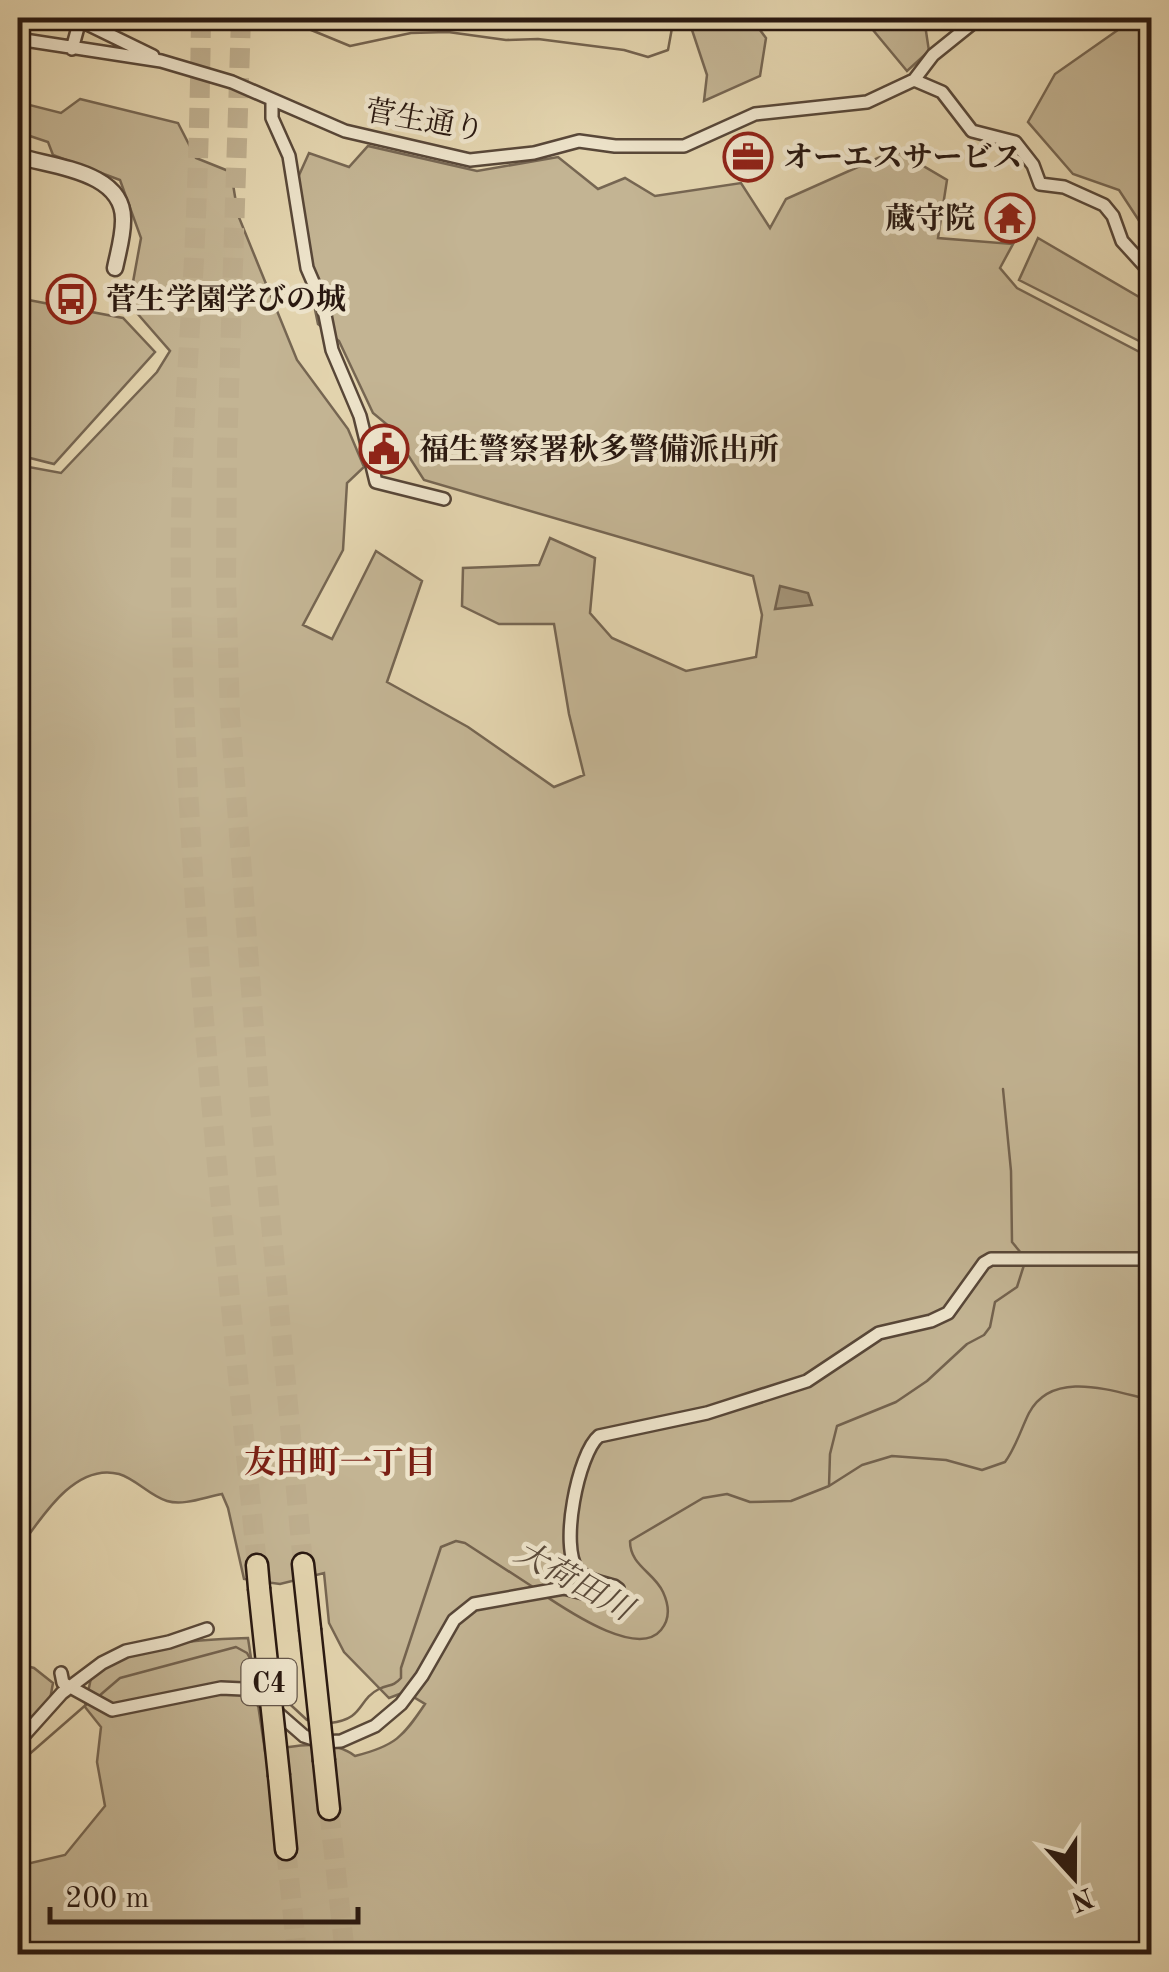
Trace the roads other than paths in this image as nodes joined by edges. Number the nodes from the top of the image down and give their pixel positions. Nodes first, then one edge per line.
1 (979, 18) edge
2 (77, 19) edge
3 (18, 39) edge
4 (72, 49) junction
5 (161, 61) junction
6 (914, 80) junction
7 (272, 100) junction
8 (18, 156) edge
9 (115, 268) dead end
10 (1152, 274) edge
11 (444, 499) dead end
12 (1152, 1259) edge
13 (303, 1564) tunnel mouth
14 (257, 1565) tunnel mouth
15 (207, 1629) dead end
16 (61, 1672) dead end
17 (73, 1689) junction
18 (18, 1742) edge
19 (329, 1809) tunnel mouth
20 (286, 1849) tunnel mouth

1 - 6 street, 菅生通り
2 - 4 street
2 - 5 street
3 - 4 street, 菅生通り
4 - 5 street, 菅生通り
5 - 7 street, 菅生通り
6 - 7 street, 菅生通り
6 - 10 street
7 - 11 street
8 - 9 street
12 - 17 street
13 - 19 highway, C4, bridge
14 - 20 highway, C4, bridge
15 - 17 street
16 - 17 street
17 - 18 street

